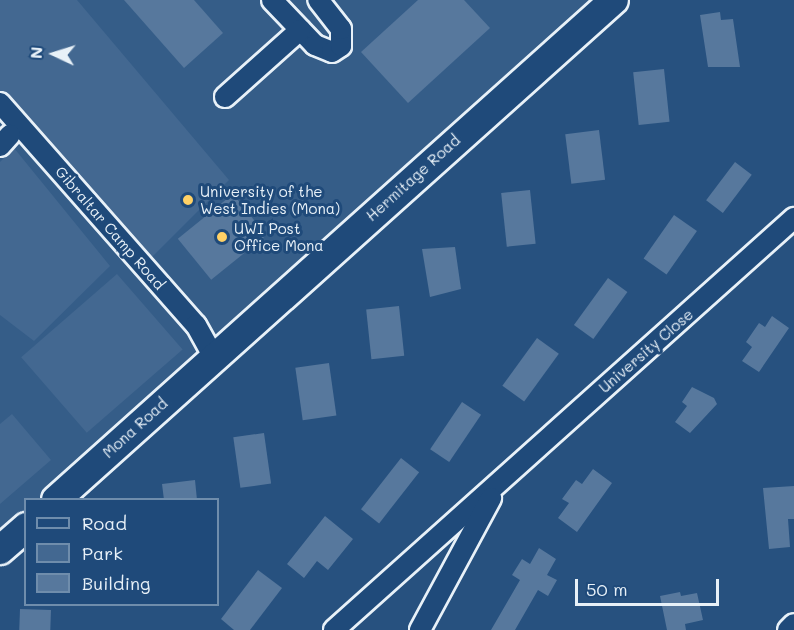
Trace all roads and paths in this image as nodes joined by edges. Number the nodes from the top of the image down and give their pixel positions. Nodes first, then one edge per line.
1 (272, 0) edge
2 (318, 0) edge
3 (614, 0) edge
4 (300, 30) junction
5 (225, 97) dead end
6 (0, 103) edge
7 (794, 218) edge
8 (214, 357) junction
9 (498, 485) junction
10 (58, 498) edge
11 (24, 529) edge
12 (0, 550) edge
13 (794, 624) edge
14 (334, 630) edge
15 (420, 630) edge
16 (788, 630) edge

1 - 4 street
2 - 4 street
3 - 8 street, Hermitage Road
4 - 5 street
6 - 8 street, Gibraltar Camp Road
7 - 9 street, University Close
8 - 10 street, Mona Road
9 - 14 street, University Close
9 - 15 street, University Close
11 - 12 street
13 - 16 street

